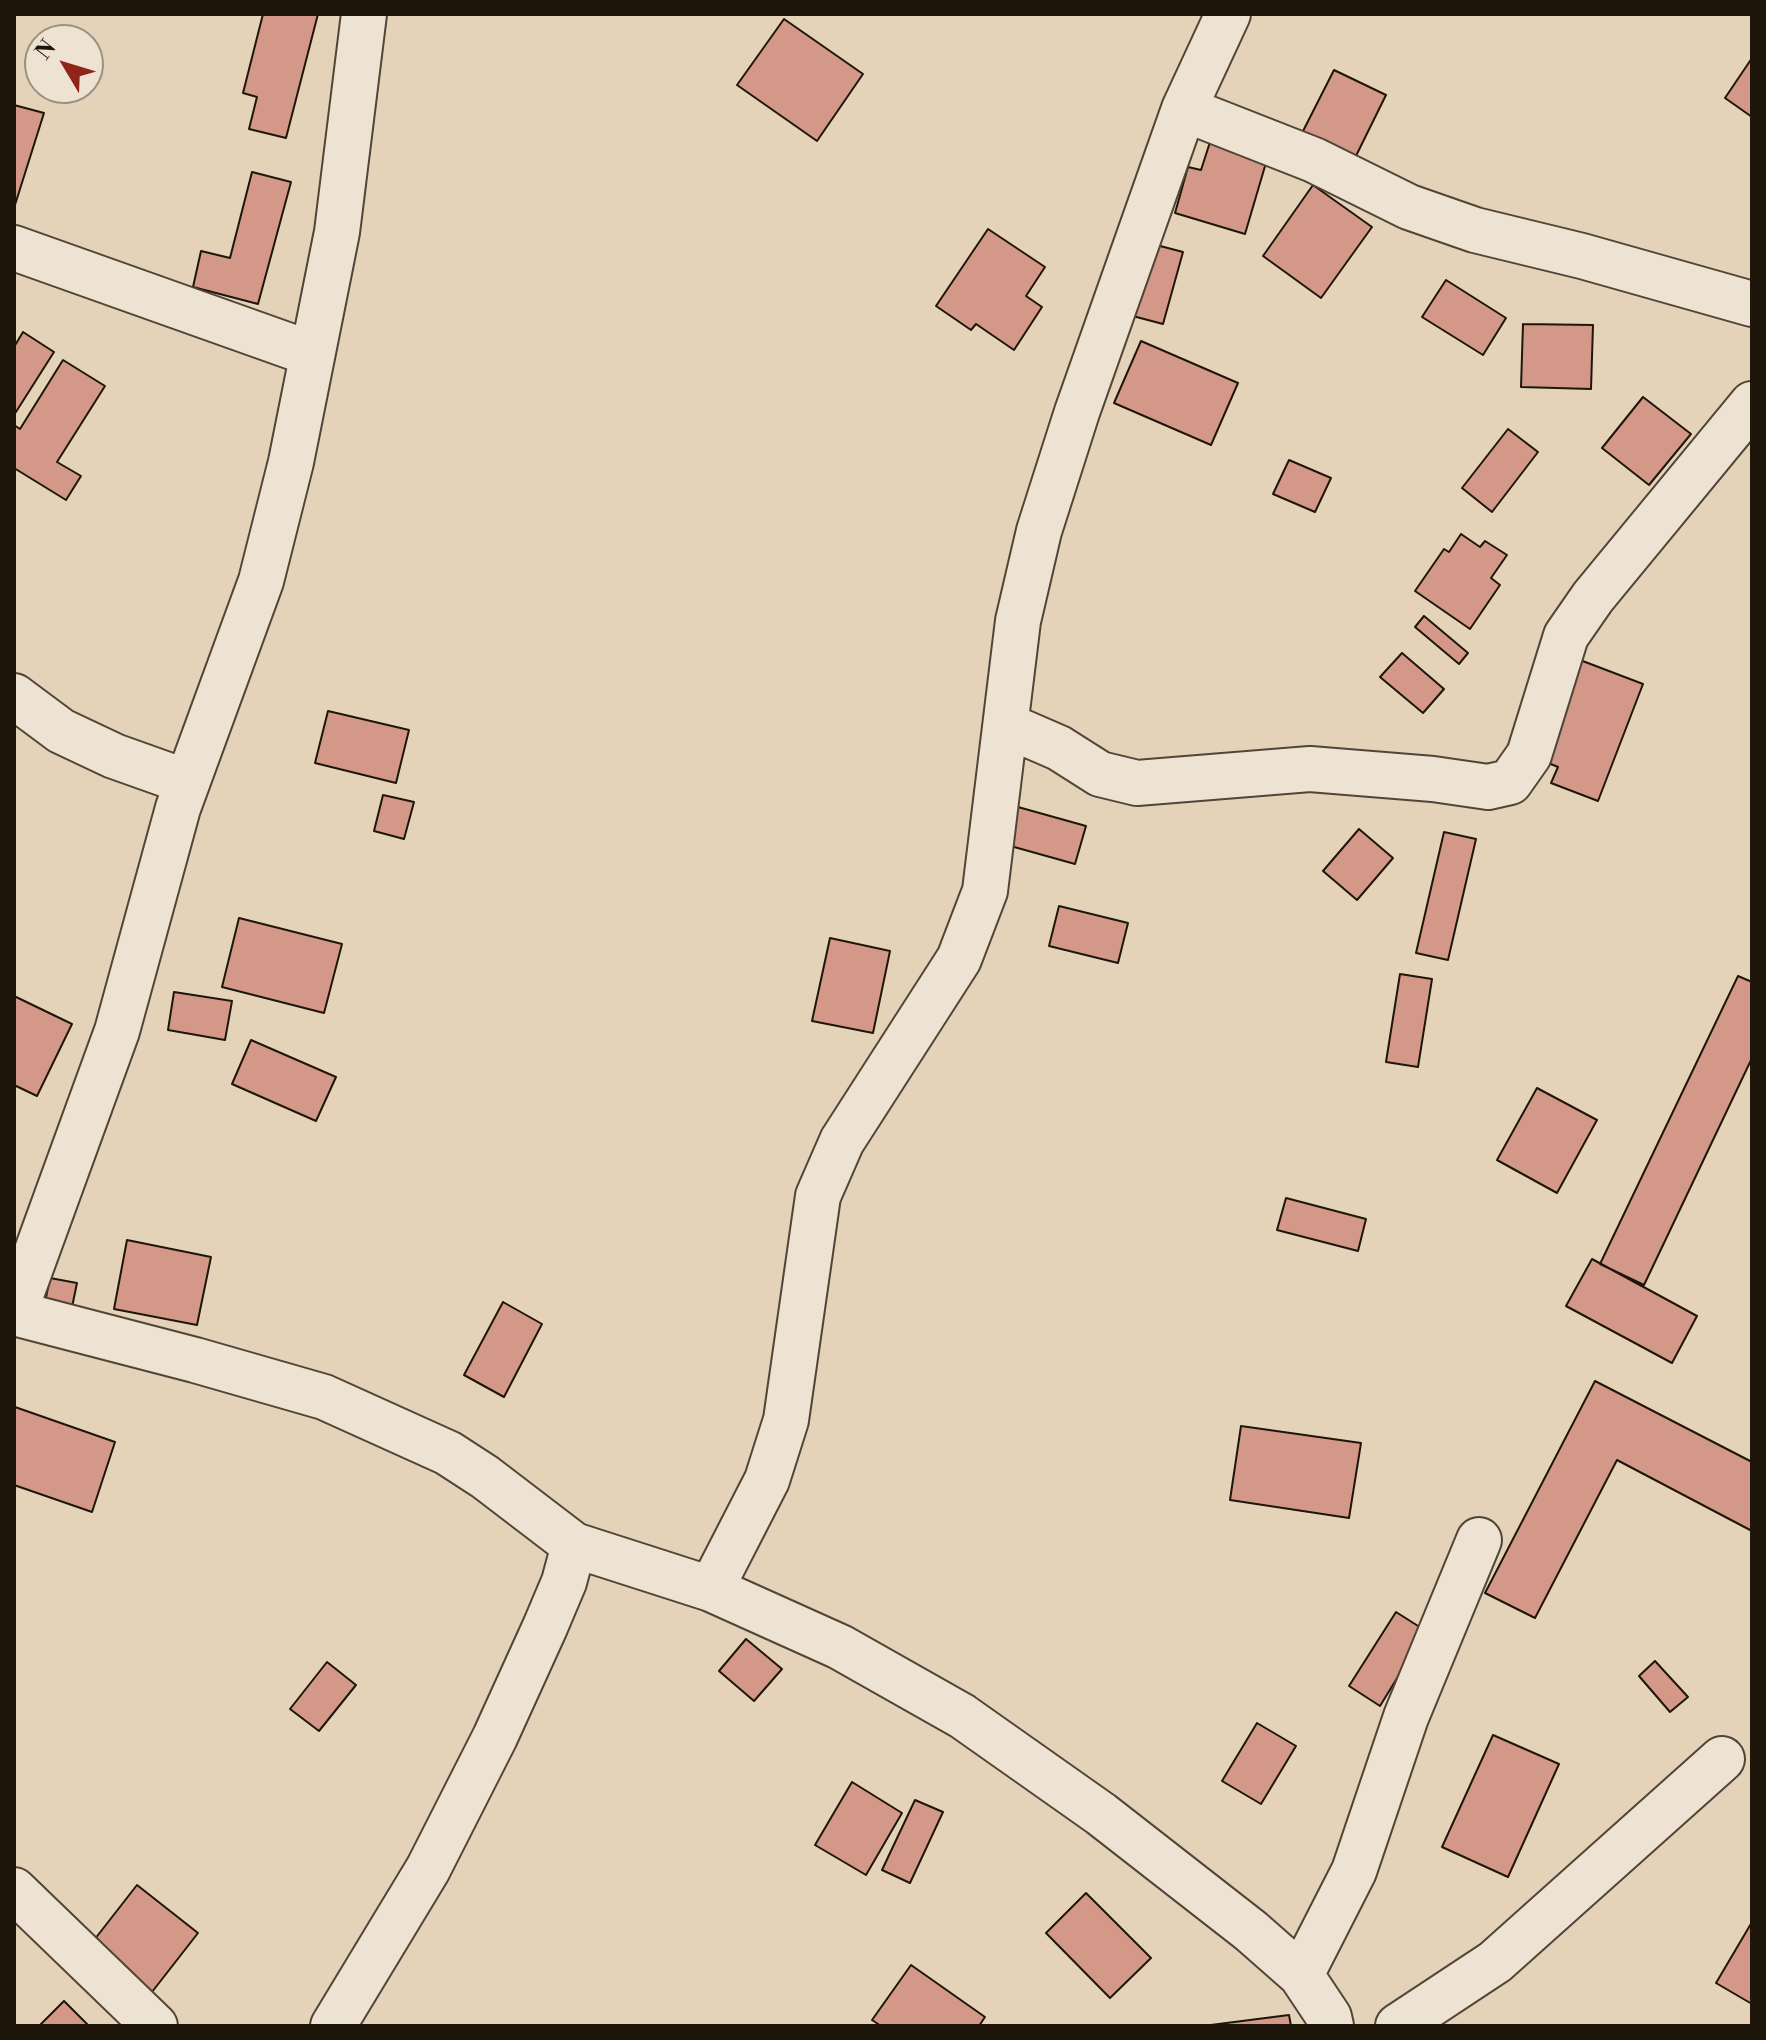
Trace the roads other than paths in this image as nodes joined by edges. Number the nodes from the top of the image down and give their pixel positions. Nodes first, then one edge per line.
1 (364, 14) edge
2 (1228, 14) edge
3 (1184, 109) junction
4 (14, 248) edge
5 (1752, 304) edge
6 (312, 354) junction
7 (1752, 404) edge
8 (14, 696) edge
9 (1006, 725) junction
10 (187, 782) junction
11 (14, 1314) edge
12 (1479, 1540) dead end
13 (574, 1545) junction
14 (711, 1589) junction
15 (1722, 1759) dead end
16 (14, 1890) edge
17 (1301, 1975) junction
18 (155, 2026) edge
19 (333, 2026) edge
20 (1331, 2026) edge
21 (1398, 2026) edge

1 - 6 street
2 - 3 street
3 - 5 street
3 - 9 street
4 - 6 street
6 - 10 street
7 - 9 street
8 - 10 street
9 - 14 street
10 - 11 street
11 - 13 street
12 - 17 street
13 - 14 street
13 - 19 street
14 - 17 street
15 - 21 street
16 - 18 street
17 - 20 street

